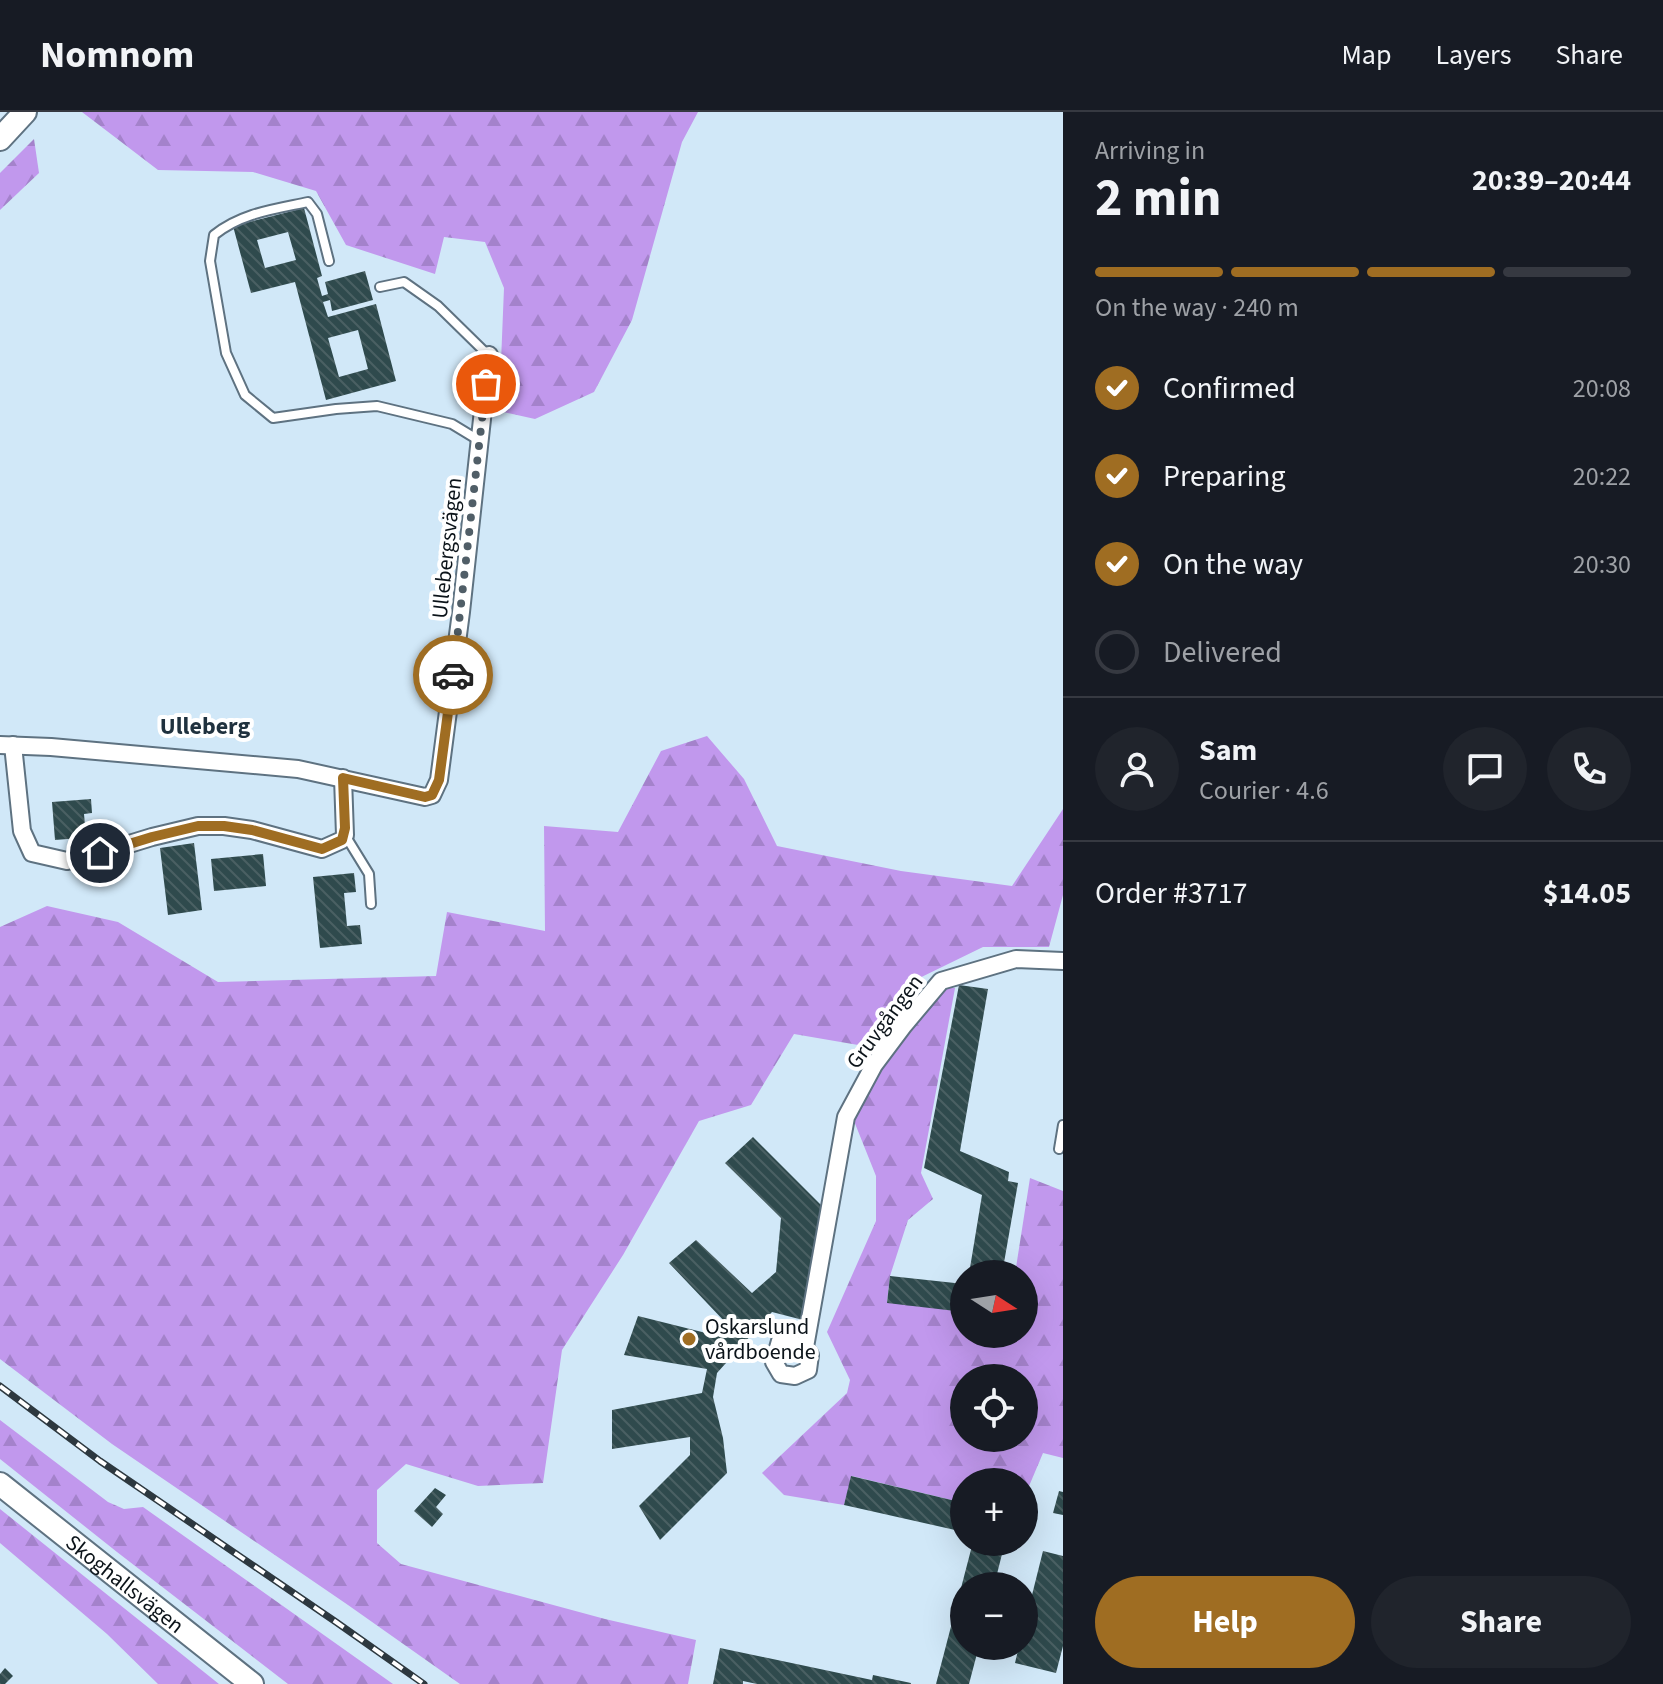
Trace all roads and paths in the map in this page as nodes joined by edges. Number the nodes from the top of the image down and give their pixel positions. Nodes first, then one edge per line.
1 (25, 112) edge
2 (0, 139) edge
3 (329, 261) dead end
4 (380, 287) dead end
5 (489, 355) joint
6 (480, 442) junction
7 (6, 745) edge
8 (343, 778) junction
9 (345, 835) junction
10 (371, 904) dead end
11 (1063, 961) edge
12 (1063, 1125) edge
13 (1059, 1149) dead end
14 (805, 1347) dead end
15 (0, 1484) edge
16 (252, 1684) edge

1 - 2 main road
3 - 6 lane
4 - 5 lane
5 - 6 street, Ullebergsvägen
6 - 8 street, Ullebergsvägen
7 - 8 street, Ullebergsvägen
7 - 9 street, Ullebergsvägen
8 - 9 street
9 - 10 lane
11 - 14 street, Gruvgången
12 - 13 lane
15 - 16 main road, Skoghallsvägen

